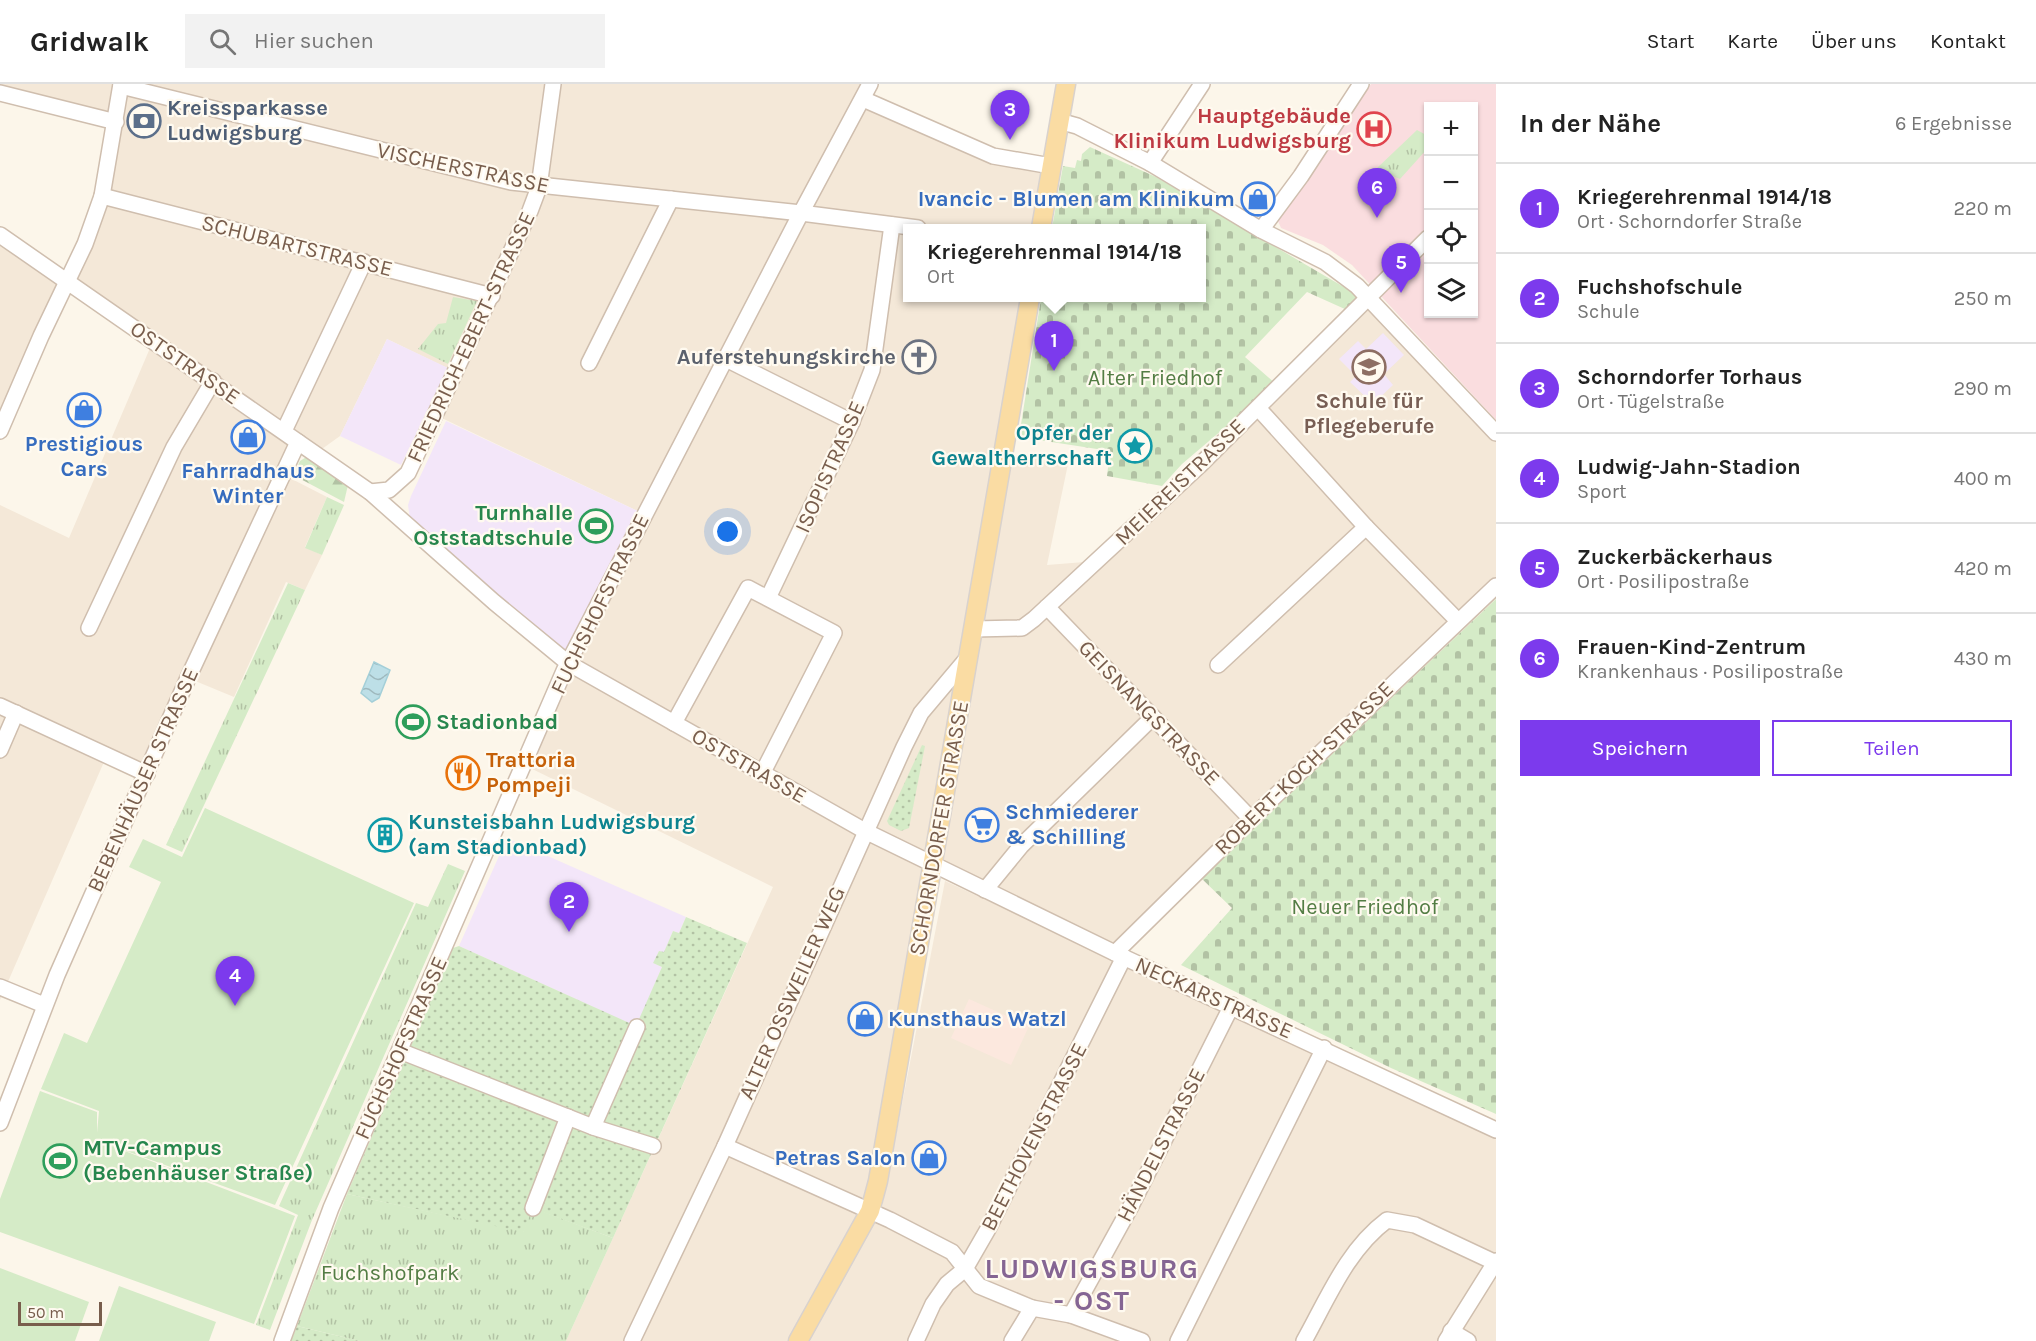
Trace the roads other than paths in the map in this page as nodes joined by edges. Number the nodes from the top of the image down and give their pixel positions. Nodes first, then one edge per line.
1 (553, 84) edge
2 (870, 84) edge
3 (1066, 84) edge
4 (1202, 84) edge
5 (1361, 84) edge
6 (121, 85) edge
7 (0, 93) edge
8 (863, 99) junction
9 (116, 122) junction
10 (1059, 122) junction
11 (1150, 163) junction
12 (1051, 166) junction
13 (539, 187) junction
14 (102, 196) junction
15 (671, 198) junction
16 (801, 213) junction
17 (1042, 224) edge
18 (892, 225) junction
19 (903, 226) edge
20 (1261, 230) junction
21 (0, 235) edge
22 (1424, 242) edge
23 (364, 262) junction
24 (68, 281) junction
25 (492, 296) junction
26 (1368, 297) junction
27 (1029, 302) edge
28 (726, 358) junction
29 (589, 363) dead end
30 (213, 381) junction
31 (1258, 408) junction
32 (852, 422) junction
33 (0, 431) edge
34 (284, 431) junction
35 (1496, 433) edge
36 (298, 442) junction
37 (370, 492) junction
38 (1366, 528) junction
39 (1496, 586) edge
40 (768, 598) junction
41 (1047, 607) junction
42 (1458, 621) junction
43 (89, 628) dead end
44 (974, 628) junction
45 (969, 656) junction
46 (568, 663) junction
47 (1218, 665) dead end
48 (0, 706) edge
49 (16, 713) junction
50 (1153, 717) junction
51 (674, 723) junction
52 (0, 750) edge
53 (147, 774) junction
54 (762, 774) junction
55 (1251, 819) junction
56 (865, 831) junction
57 (932, 864) junction
58 (985, 890) junction
59 (1119, 955) junction
60 (0, 987) edge
61 (44, 1005) junction
62 (1232, 1005) junction
63 (637, 1027) dead end
64 (1324, 1048) junction
65 (400, 1051) junction
66 (568, 1118) junction
67 (0, 1124) edge
68 (593, 1127) junction
69 (1496, 1130) edge
70 (653, 1146) dead end
71 (725, 1146) junction
72 (533, 1208) dead end
73 (870, 1211) junction
74 (1495, 1261) edge
75 (965, 1269) junction
76 (1032, 1308) junction
77 (1071, 1315) junction
78 (1105, 1334) edge
79 (1448, 1336) edge
80 (282, 1341) edge
81 (632, 1341) edge
82 (798, 1341) edge
83 (916, 1341) edge
84 (1012, 1341) edge
85 (1142, 1341) edge
86 (1178, 1341) edge
87 (1304, 1341) edge
88 (1468, 1341) edge

1 - 13 street, FRIEDRICH-EBERT-STRASSE
2 - 8 street, FUCHSHOFSTRASSE
3 - 10 main road
4 - 11 street
5 - 20 street
6 - 9 street
6 - 13 street, VISCHERSTRASSE
7 - 9 street
8 - 12 street
8 - 16 street, FUCHSHOFSTRASSE
9 - 14 street
10 - 11 street
10 - 12 main road
11 - 20 street
12 - 17 main road
13 - 15 street, VISCHERSTRASSE
13 - 25 street, FRIEDRICH-EBERT-STRASSE
14 - 23 street, SCHUBARTSTRASSE
14 - 24 street
15 - 16 street, VISCHERSTRASSE
15 - 29 street
16 - 18 street, VISCHERSTRASSE
16 - 28 street, FUCHSHOFSTRASSE
18 - 19 street, VISCHERSTRASSE
18 - 32 street, ISOPISTRASSE
20 - 26 street
21 - 24 street, OSTSTRASSE
22 - 26 street, MEIEREISTRASSE
23 - 25 street, SCHUBARTSTRASSE
23 - 34 street
24 - 30 street, OSTSTRASSE
24 - 33 street
25 - 37 street, FRIEDRICH-EBERT-STRASSE
26 - 31 street, MEIEREISTRASSE
26 - 35 street
27 - 44 main road, SCHORNDORFER STRASSE
28 - 32 street
28 - 46 street, FUCHSHOFSTRASSE
30 - 34 street, OSTSTRASSE
30 - 43 street
31 - 38 street
31 - 41 street, MEIEREISTRASSE
32 - 40 street, ISOPISTRASSE
34 - 36 street, OSTSTRASSE
36 - 37 street, OSTSTRASSE
36 - 53 street, BEBENHÄUSER STRASSE
37 - 46 street, OSTSTRASSE
38 - 42 street
38 - 47 street
39 - 42 street, ROBERT-KOCH-STRASSE
40 - 51 street
40 - 54 street
41 - 44 street, MEIEREISTRASSE
41 - 50 street, GEISNANGSTRASSE
42 - 55 street, ROBERT-KOCH-STRASSE
44 - 45 main road, SCHORNDORFER STRASSE
45 - 56 street, ALTER OSSWEILER WEG
45 - 57 main road, SCHORNDORFER STRASSE
46 - 51 street, OSTSTRASSE
46 - 65 street, FUCHSHOFSTRASSE
48 - 49 street
49 - 52 street
49 - 53 street
50 - 55 street, GEISNANGSTRASSE
50 - 58 street
51 - 54 street, OSTSTRASSE
53 - 61 street, BEBENHÄUSER STRASSE
54 - 56 street, OSTSTRASSE
55 - 59 street, ROBERT-KOCH-STRASSE
56 - 57 street, OSTSTRASSE
56 - 71 street, ALTER OSSWEILER WEG
57 - 58 street, NECKARSTRASSE
57 - 73 main road, SCHORNDORFER STRASSE
58 - 59 street, NECKARSTRASSE
59 - 62 street, NECKARSTRASSE
59 - 75 street, BEETHOVENSTRASSE
60 - 61 street
61 - 67 street, BEBENHÄUSER STRASSE
62 - 64 street, NECKARSTRASSE
62 - 77 street, HÄNDELSTRASSE
63 - 68 street
64 - 69 street, NECKARSTRASSE
64 - 86 street
65 - 66 street
65 - 80 street, FUCHSHOFSTRASSE
66 - 68 street
66 - 72 street
68 - 70 street
71 - 73 street
71 - 81 street, ALTER OSSWEILER WEG
73 - 75 street
73 - 82 main road, SCHORNDORFER STRASSE
74 - 79 street
74 - 87 street
75 - 76 street
75 - 83 street, BEETHOVENSTRASSE
76 - 77 street
76 - 84 street
77 - 78 street
78 - 85 street
79 - 88 street

